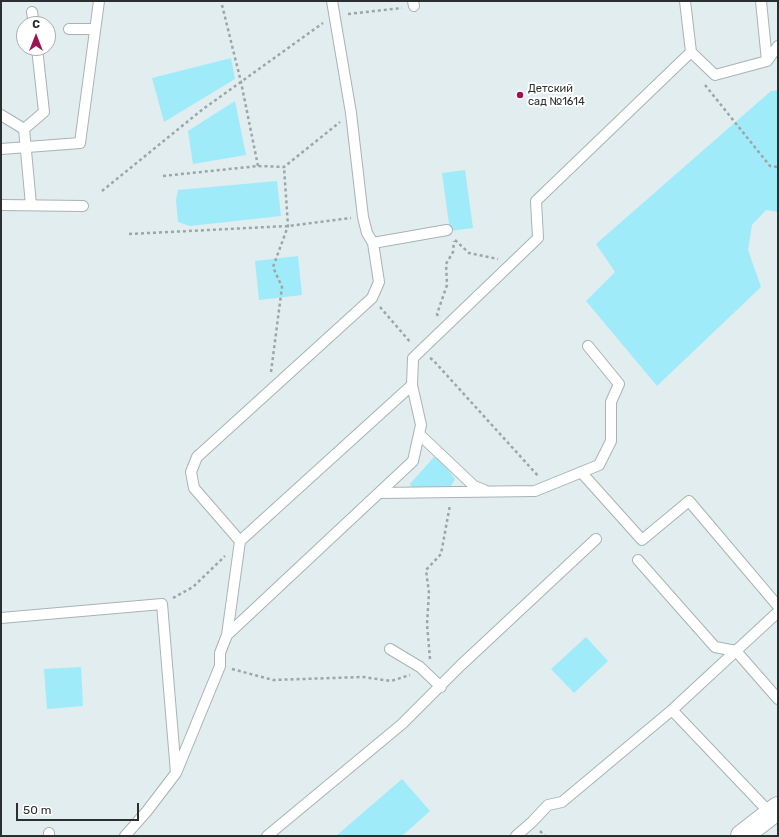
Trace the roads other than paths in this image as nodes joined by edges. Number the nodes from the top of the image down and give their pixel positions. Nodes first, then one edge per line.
1 (99, 1) edge
2 (332, 1) edge
3 (685, 1) edge
4 (761, 1) edge
5 (32, 12) dead end
6 (33, 16) edge
7 (69, 29) dead end
8 (95, 29) junction
9 (778, 46) edge
10 (691, 52) junction
11 (37, 56) edge
12 (767, 61) junction
13 (1, 115) edge
14 (24, 129) junction
15 (26, 147) junction
16 (1, 149) edge
17 (1, 205) edge
18 (31, 205) junction
19 (83, 206) dead end
20 (447, 230) road end
21 (373, 243) junction
22 (588, 346) dead end
23 (412, 385) junction
24 (419, 434) junction
25 (581, 472) junction
26 (488, 492) junction
27 (379, 493) junction
28 (596, 539) dead end
29 (240, 542) junction
30 (638, 560) dead end
31 (778, 606) edge
32 (778, 612) edge
33 (1, 618) edge
34 (227, 635) junction
35 (390, 649) dead end
36 (736, 651) junction
37 (441, 687) junction
38 (778, 699) edge
39 (672, 710) junction
40 (176, 773) junction
41 (774, 811) edge
42 (125, 836) edge
43 (267, 836) edge
44 (516, 836) edge
45 (742, 836) edge

1 - 8 lane
2 - 21 lane
3 - 10 lane
4 - 12 lane
5 - 6 lane
7 - 8 lane
8 - 15 lane
9 - 12 lane
10 - 12 lane
10 - 23 lane
11 - 14 lane
13 - 14 lane
14 - 15 lane
15 - 16 lane
15 - 18 lane
17 - 18 lane
18 - 19 lane
20 - 21 lane
21 - 29 lane
22 - 25 lane
23 - 24 lane
23 - 29 lane
24 - 26 lane
24 - 27 lane
25 - 26 lane
25 - 31 lane
26 - 27 lane
27 - 34 lane
28 - 37 lane
29 - 34 lane
30 - 36 lane
32 - 36 lane
33 - 40 lane
34 - 40 lane
35 - 37 lane
36 - 38 lane
36 - 39 lane
37 - 43 lane
39 - 41 lane
39 - 44 lane
40 - 42 lane
41 - 45 main road

